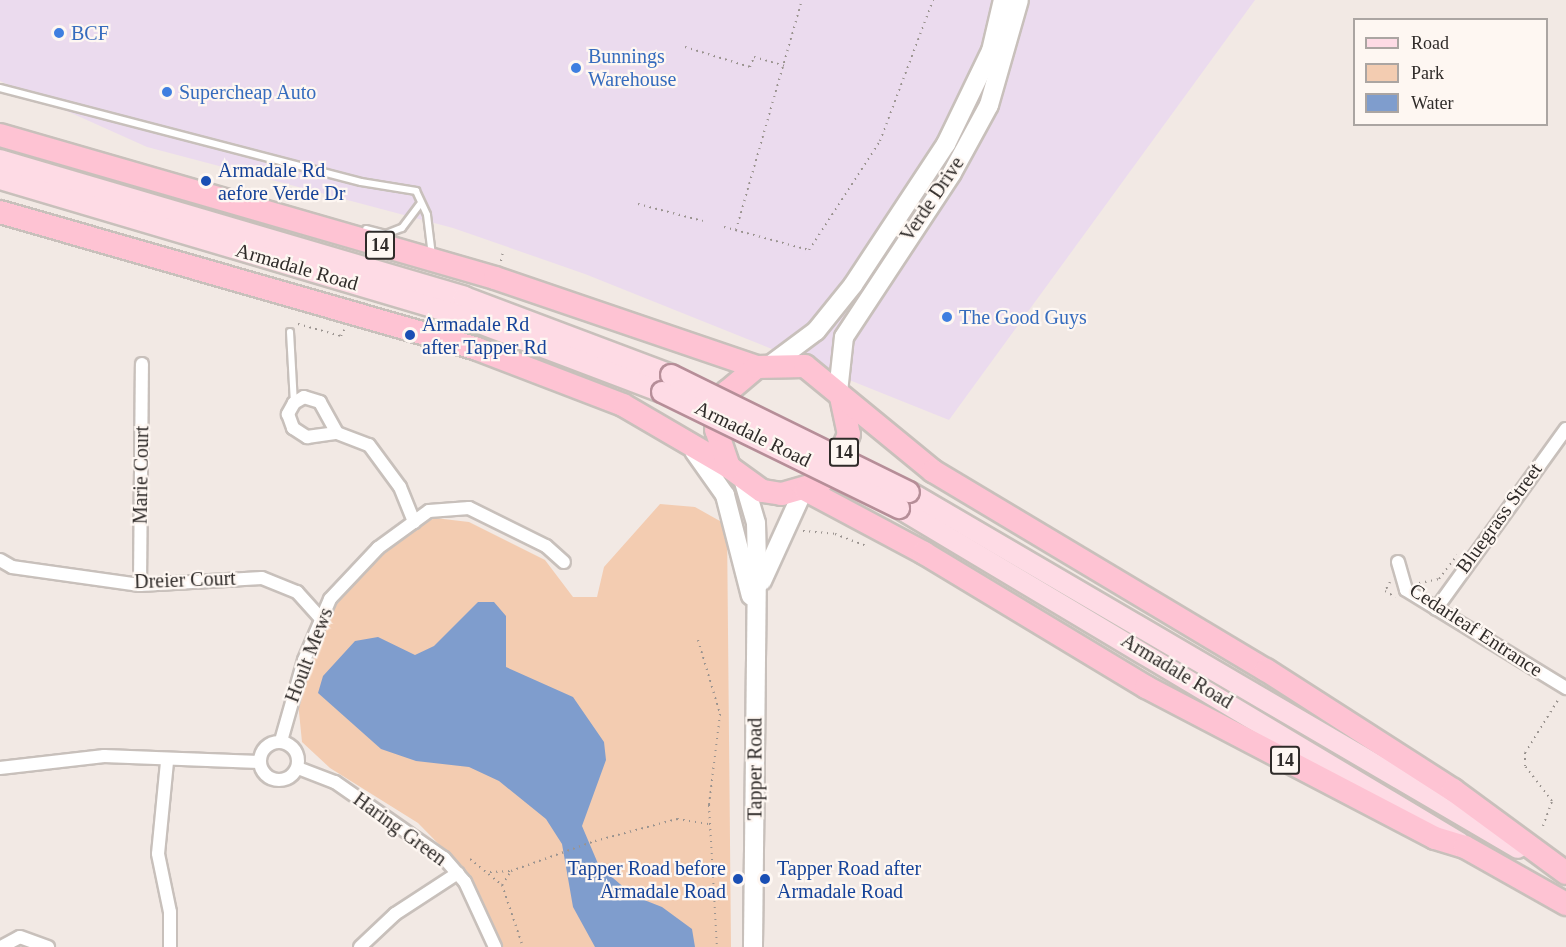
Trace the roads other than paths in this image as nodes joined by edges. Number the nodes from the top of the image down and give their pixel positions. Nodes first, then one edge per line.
1 (1003, 0) edge
2 (1019, 0) edge
3 (0, 87) edge
4 (0, 135) edge
5 (0, 160) edge
6 (0, 179) edge
7 (421, 203) junction
8 (0, 212) edge
9 (320, 228) junction
10 (435, 261) junction
11 (290, 332) road end
12 (142, 364) dead end
13 (765, 365) junction
14 (666, 384) junction
15 (840, 395) junction
16 (294, 402) junction
17 (1566, 429) edge
18 (337, 433) junction
19 (688, 445) junction
20 (737, 475) junction
21 (804, 491) junction
22 (904, 500) junction
23 (414, 522) junction
24 (0, 560) edge
25 (564, 562) dead end
26 (1398, 562) dead end
27 (140, 585) junction
28 (758, 591) junction
29 (1436, 609) junction
30 (756, 618) junction
31 (321, 619) junction
32 (1563, 693) edge
33 (281, 741) junction
34 (167, 762) junction
35 (259, 762) junction
36 (0, 768) edge
37 (298, 768) junction
38 (1465, 847) junction
39 (458, 873) junction
40 (1566, 874) edge
41 (1566, 904) edge
42 (1, 947) edge
43 (48, 947) edge
44 (170, 947) edge
45 (360, 947) edge
46 (495, 947) edge
47 (753, 947) edge

1 - 13 main road, Verde Drive
2 - 15 main road, Verde Drive
3 - 7 lane
4 - 9 highway, 14
5 - 14 main road, Armadale Road
6 - 14 main road, Armadale Road
7 - 9 lane
7 - 10 lane
8 - 19 highway, Armadale Road / 14
9 - 10 highway, 14
10 - 13 highway, 14
11 - 16 lane
12 - 27 street, Marie Court
13 - 15 highway, 14
13 - 20 highway
14 - 22 main road, Armadale Road, bridge
15 - 21 highway, 14
15 - 40 highway
16 - 18 street
16 - 18 street
17 - 29 street, Bluegrass Street
18 - 23 street
19 - 20 highway, 14
19 - 30 main road
20 - 21 highway, 14
20 - 28 main road, Tapper Road
21 - 28 main road, Tapper Road
21 - 38 highway, 14
22 - 38 main road, Armadale Road
22 - 40 main road, Armadale Road
23 - 25 street, Hoult Mews
23 - 31 street, Hoult Mews
24 - 27 street, Dreier Court
26 - 29 street, Cedarleaf Entrance
27 - 31 street, Dreier Court
28 - 30 main road, Tapper Road
29 - 32 street, Cedarleaf Entrance
30 - 47 main road, Tapper Road
31 - 33 street, Hoult Mews
33 - 35 street
33 - 37 street
34 - 35 street
34 - 36 street
34 - 44 street
35 - 37 street
37 - 39 street, Haring Green
38 - 41 highway, Armadale Road / 14
39 - 45 street
39 - 46 street, Haring Green
42 - 43 street

